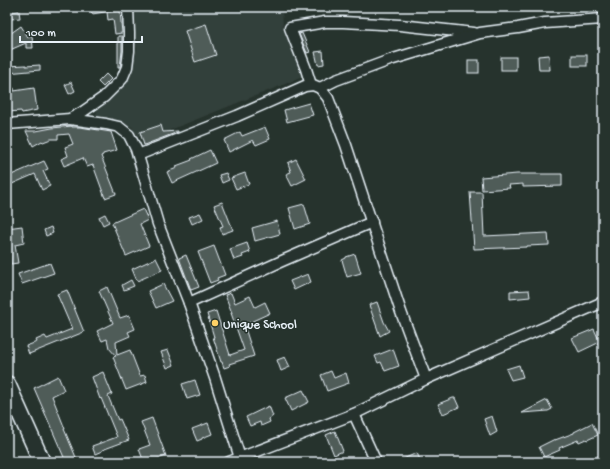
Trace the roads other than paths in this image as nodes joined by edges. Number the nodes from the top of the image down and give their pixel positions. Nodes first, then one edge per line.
1 (128, 7) edge
2 (603, 19) edge
3 (480, 33) junction
4 (315, 86) junction
5 (70, 119) junction
6 (7, 124) edge
7 (138, 155) junction
8 (372, 222) junction
9 (603, 302) edge
10 (189, 303) junction
11 (426, 379) junction
12 (7, 384) edge
13 (354, 414) junction
14 (240, 458) junction
15 (603, 461) edge
16 (42, 462) edge
17 (229, 462) edge
18 (376, 462) edge
19 (600, 462) edge

1 - 5 street
2 - 3 street
3 - 4 street
3 - 4 street
4 - 7 street
4 - 8 street
5 - 6 street
5 - 7 street
7 - 10 street
8 - 10 street
8 - 11 street
9 - 11 street
10 - 14 street
11 - 13 street
12 - 16 main road
13 - 14 street
13 - 18 street
14 - 17 street
15 - 19 street

